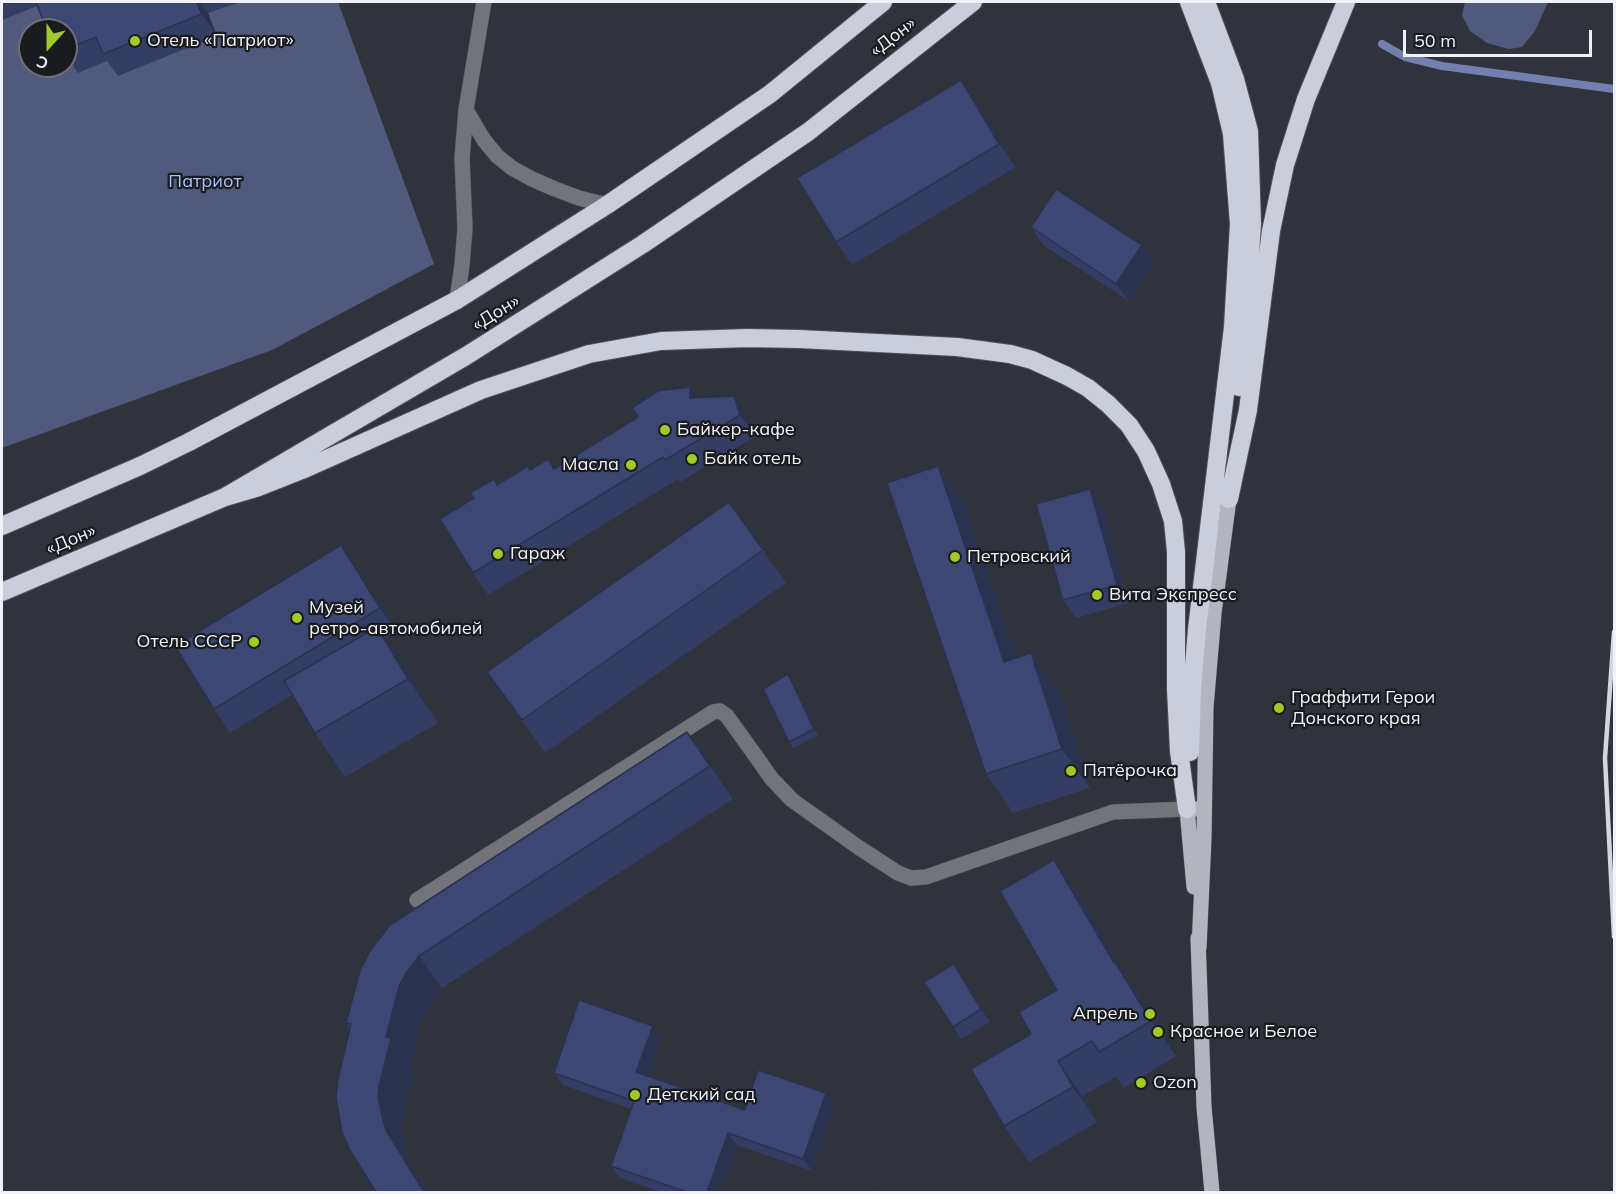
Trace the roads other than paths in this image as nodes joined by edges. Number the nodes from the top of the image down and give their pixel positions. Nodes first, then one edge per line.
1 (484, 2) edge
2 (883, 2) edge
3 (973, 2) edge
4 (1189, 2) edge
5 (1206, 2) edge
6 (1346, 2) edge
7 (466, 110) junction
8 (607, 205) junction
9 (457, 300) junction
10 (225, 497) junction
11 (1229, 499) junction
12 (2, 526) edge
13 (2, 592) edge
14 (1196, 809) junction
15 (417, 900) dead end
16 (1212, 1192) edge

1 - 7 street
2 - 8 highway, «Дон»
3 - 10 highway, «Дон»
4 - 14 highway
5 - 11 highway
6 - 11 highway
7 - 8 street
7 - 9 street
8 - 9 highway, «Дон»
9 - 12 highway, «Дон»
10 - 13 highway, «Дон»
10 - 14 highway
11 - 14 main road
14 - 15 street
14 - 16 main road

